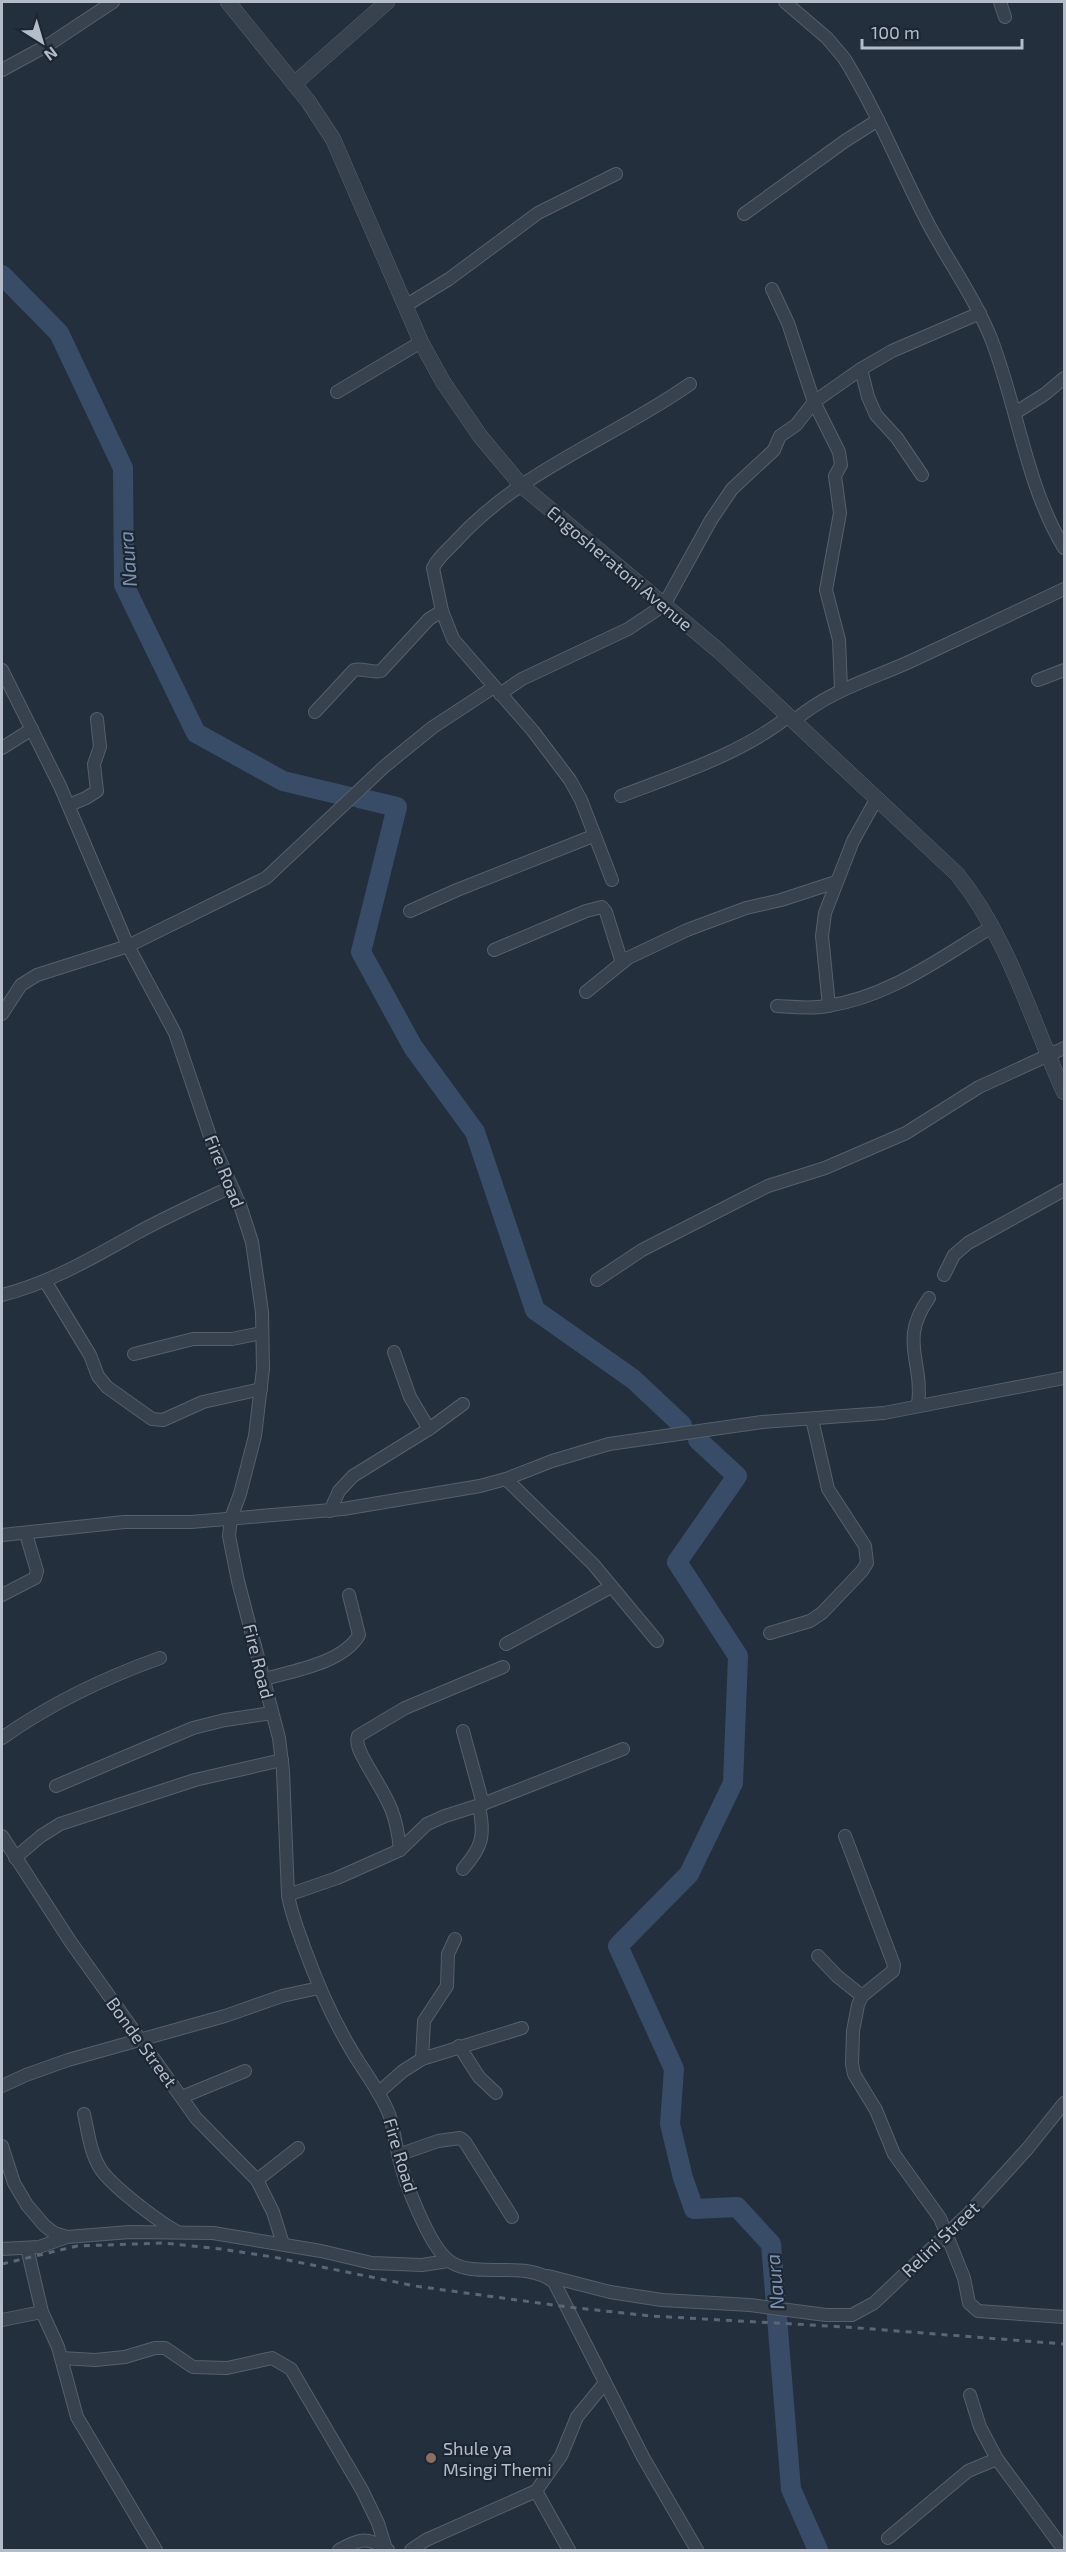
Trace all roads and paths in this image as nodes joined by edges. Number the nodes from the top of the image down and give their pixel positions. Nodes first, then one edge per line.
1 (113, 2) edge
2 (228, 2) edge
3 (387, 2) edge
4 (785, 2) edge
5 (1000, 2) edge
6 (1005, 17) dead end
7 (2, 70) edge
8 (294, 84) junction
9 (878, 120) junction
10 (616, 174) dead end
11 (744, 214) dead end
12 (772, 289) dead end
13 (405, 306) junction
14 (980, 313) junction
15 (421, 342) junction
16 (861, 369) junction
17 (1064, 380) edge
18 (690, 384) dead end
19 (337, 392) dead end
20 (814, 402) junction
21 (1015, 413) junction
22 (922, 475) dead end
23 (521, 485) junction
24 (1065, 548) edge
25 (1065, 589) edge
26 (664, 605) junction
27 (442, 610) junction
28 (2, 670) edge
29 (1065, 670) edge
30 (1038, 680) dead end
31 (841, 689) junction
32 (497, 691) junction
33 (315, 711) dead end
34 (792, 718) junction
35 (96, 720) dead end
36 (32, 729) junction
37 (2, 748) edge
38 (621, 796) dead end
39 (877, 798) junction
40 (69, 805) junction
41 (593, 836) junction
42 (612, 880) dead end
43 (836, 882) junction
44 (410, 911) dead end
45 (992, 927) junction
46 (128, 946) junction
47 (494, 950) dead end
48 (622, 963) junction
49 (17, 989) junction
50 (586, 992) dead end
51 (2, 995) edge
52 (777, 1006) dead end
53 (829, 1006) junction
54 (2, 1014) edge
55 (1065, 1048) edge
56 (1048, 1056) junction
57 (1065, 1092) edge
58 (231, 1187) junction
59 (1065, 1190) edge
60 (944, 1275) dead end
61 (597, 1280) dead end
62 (45, 1281) junction
63 (2, 1295) edge
64 (929, 1298) dead end
65 (262, 1333) junction
66 (394, 1352) dead end
67 (134, 1354) dead end
68 (1065, 1378) edge
69 (261, 1389) junction
70 (463, 1404) dead end
71 (918, 1406) junction
72 (812, 1419) junction
73 (429, 1429) junction
74 (506, 1479) junction
75 (330, 1511) junction
76 (231, 1518) junction
77 (26, 1534) junction
78 (2, 1535) edge
79 (611, 1587) junction
80 (2, 1595) edge
81 (349, 1595) dead end
82 (770, 1633) dead end
83 (657, 1641) dead end
84 (506, 1644) dead end
85 (160, 1659) dead end
86 (502, 1667) dead end
87 (264, 1679) junction
88 (272, 1713) junction
89 (463, 1731) dead end
90 (2, 1738) edge
91 (623, 1749) dead end
92 (282, 1760) junction
93 (56, 1786) dead end
94 (481, 1805) junction
95 (2, 1836) edge
96 (845, 1836) dead end
97 (400, 1850) junction
98 (15, 1858) junction
99 (463, 1869) dead end
100 (288, 1895) junction
101 (455, 1939) dead end
102 (818, 1956) dead end
103 (319, 1988) junction
104 (862, 1996) junction
105 (522, 2028) dead end
106 (139, 2039) junction
107 (459, 2046) junction
108 (422, 2059) junction
109 (244, 2071) dead end
110 (2, 2086) edge
111 (378, 2093) junction
112 (496, 2093) dead end
113 (182, 2097) junction
114 (1065, 2103) edge
115 (84, 2114) dead end
116 (2, 2146) edge
117 (298, 2148) dead end
118 (398, 2156) junction
119 (257, 2180) junction
120 (512, 2217) dead end
121 (176, 2231) junction
122 (946, 2233) junction
123 (67, 2237) junction
124 (283, 2244) junction
125 (27, 2248) junction
126 (2, 2249) edge
127 (448, 2261) junction
128 (547, 2276) junction
129 (42, 2312) junction
130 (1065, 2317) edge
131 (2, 2320) edge
132 (61, 2358) junction
133 (604, 2384) junction
134 (970, 2396) dead end
135 (997, 2459) junction
136 (536, 2491) junction
137 (888, 2538) dead end
138 (156, 2550) edge
139 (339, 2550) edge
140 (387, 2550) edge
141 (411, 2550) edge
142 (569, 2550) edge
143 (697, 2550) edge
144 (1065, 2550) edge

1 - 7 street
2 - 8 street, Engosheratoni Avenue
3 - 8 street
4 - 9 street
5 - 6 street
8 - 13 street, Engosheratoni Avenue
9 - 11 street
9 - 14 street
10 - 13 street
12 - 20 street
13 - 15 street, Engosheratoni Avenue
14 - 16 street
14 - 21 street
15 - 19 street
15 - 23 street, Engosheratoni Avenue
16 - 20 street
16 - 22 street
17 - 21 street
18 - 23 street
20 - 26 street
20 - 31 street
21 - 24 street
23 - 26 street, Engosheratoni Avenue
23 - 27 street
25 - 31 street
26 - 32 street
26 - 34 street, Engosheratoni Avenue
27 - 32 street
27 - 33 street
28 - 36 street, Fire Road
29 - 30 street
31 - 34 street
32 - 41 street
32 - 46 street
34 - 38 street
34 - 39 street, Engosheratoni Avenue
35 - 40 street
36 - 37 street
36 - 40 street, Fire Road
39 - 43 street
39 - 45 street, Engosheratoni Avenue
40 - 46 street, Fire Road
41 - 42 street
41 - 44 street
43 - 48 street
43 - 53 street
45 - 53 street
45 - 56 street, Engosheratoni Avenue
46 - 49 street
46 - 58 street, Fire Road
47 - 48 street
48 - 50 street
49 - 51 street
49 - 54 street
52 - 53 street
55 - 56 street
56 - 57 street, Engosheratoni Avenue
56 - 61 street
58 - 62 street
58 - 65 street, Fire Road
59 - 60 street
62 - 63 street
62 - 69 street
64 - 71 street
65 - 67 street
65 - 69 street, Fire Road
66 - 73 street
68 - 71 street
69 - 76 street, Fire Road
70 - 73 street
71 - 72 street
72 - 74 street
72 - 82 street
73 - 75 street
74 - 75 street
74 - 79 street
75 - 76 street
76 - 77 street
76 - 87 street, Fire Road
77 - 78 street
77 - 80 street
79 - 83 street
79 - 84 street
81 - 87 street
85 - 90 street
86 - 97 street
87 - 88 street, Fire Road
88 - 92 street, Fire Road
88 - 93 street
89 - 94 street
91 - 94 street
92 - 98 street
92 - 100 street, Fire Road
94 - 97 street
94 - 99 street
95 - 98 street, Bonde Street
96 - 104 street
97 - 100 street
98 - 106 street, Bonde Street
100 - 103 street, Fire Road
101 - 108 street
102 - 104 street
103 - 106 street
103 - 111 street, Fire Road
104 - 122 street
105 - 107 street
106 - 110 street
106 - 113 street, Bonde Street
107 - 108 street
107 - 112 street
108 - 111 street
109 - 113 street
111 - 118 street, Fire Road
113 - 119 street, Bonde Street
114 - 122 street, Relini Street
115 - 121 street
116 - 123 street
117 - 119 street
118 - 120 street
118 - 127 street, Fire Road
119 - 124 street, Bonde Street
121 - 123 street
121 - 124 street
122 - 128 street, Relini Street
122 - 130 street
123 - 125 street
124 - 127 street
125 - 126 street
125 - 129 street
127 - 128 street
128 - 133 street
129 - 131 street
129 - 132 street
132 - 138 street
132 - 140 street
133 - 136 street
133 - 143 street
134 - 135 street
135 - 137 street
135 - 144 street
136 - 141 street
136 - 142 street
139 - 140 street

